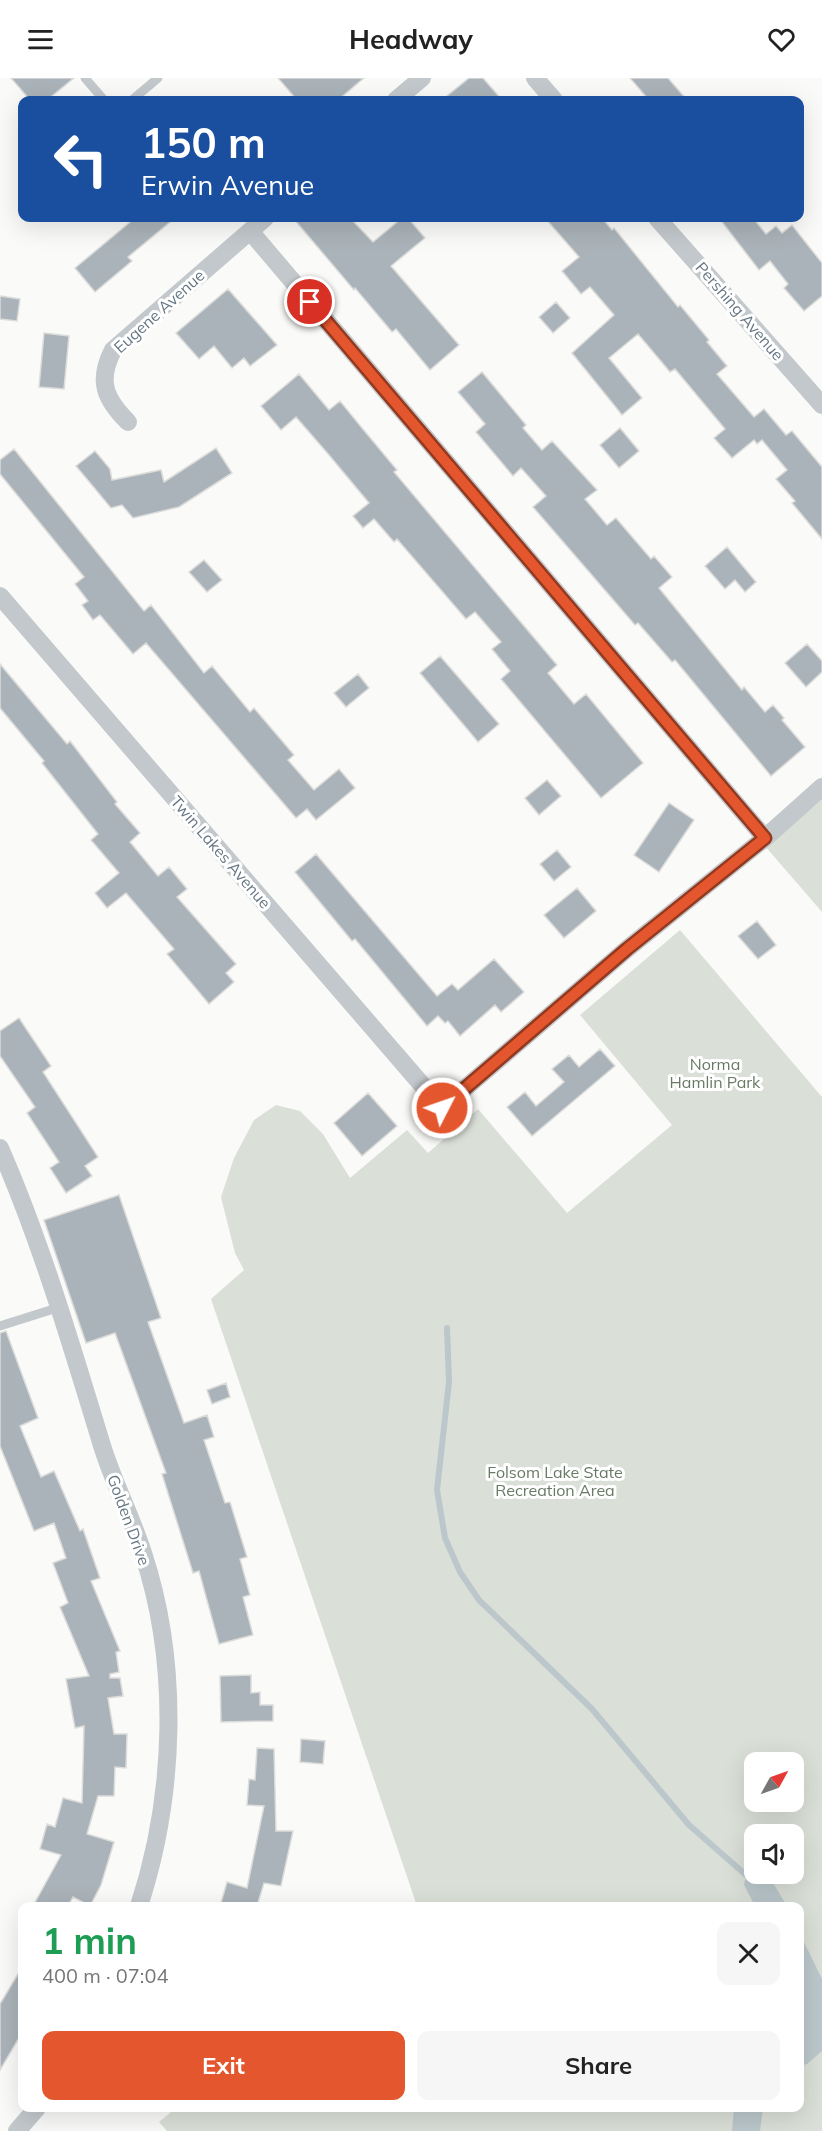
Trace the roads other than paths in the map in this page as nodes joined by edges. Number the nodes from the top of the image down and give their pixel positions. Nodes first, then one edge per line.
1 (85, 78) edge
2 (158, 78) edge
3 (422, 78) edge
4 (535, 78) edge
5 (101, 96) edge
6 (137, 96) edge
7 (401, 96) edge
8 (551, 96) edge
9 (260, 222) edge
10 (661, 222) edge
11 (250, 231) junction
12 (822, 405) edge
13 (128, 422) dead end
14 (0, 596) edge
15 (822, 787) edge
16 (765, 838) junction
17 (0, 1148) edge
18 (60, 1307) junction
19 (0, 1326) edge
20 (140, 1902) edge
21 (34, 2112) edge
22 (17, 2131) edge

1 - 5 lane
2 - 6 lane
3 - 7 street
4 - 8 street
9 - 11 street, Eugene Avenue
10 - 12 street, Pershing Avenue
11 - 13 street, Eugene Avenue
11 - 16 street
14 - 16 street, Twin Lakes Avenue
15 - 16 street
17 - 18 street, Golden Drive
18 - 19 lane
18 - 20 street, Golden Drive
21 - 22 street

